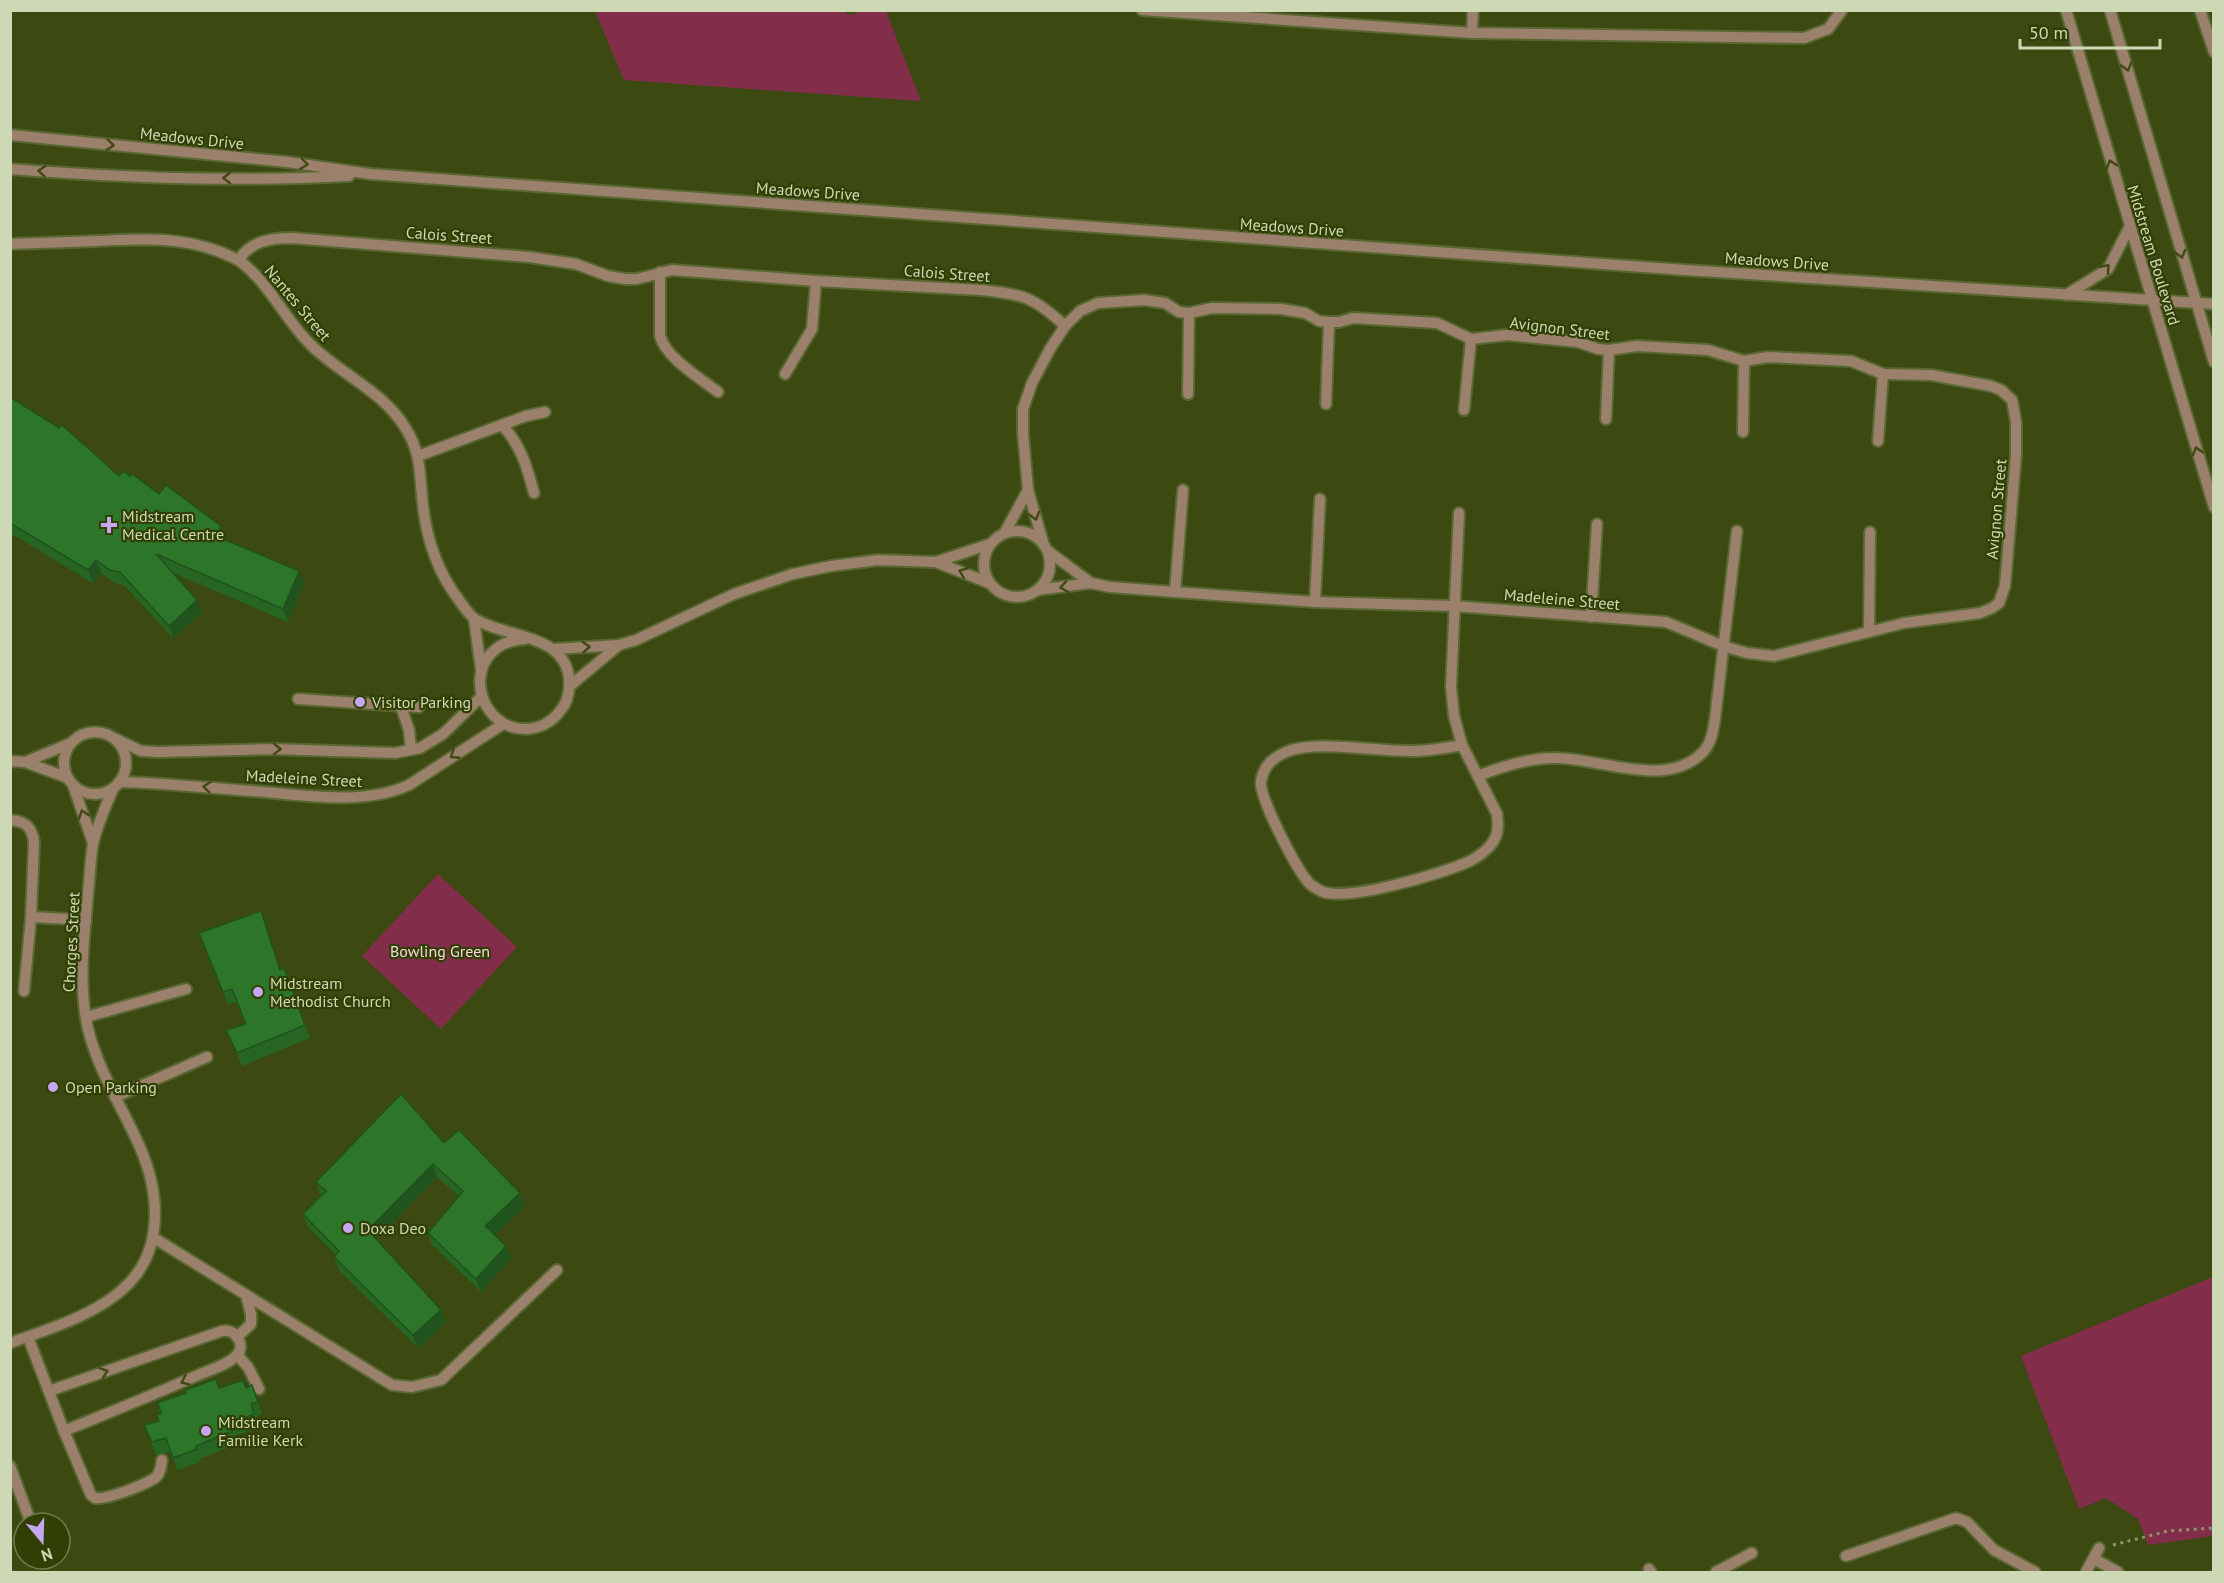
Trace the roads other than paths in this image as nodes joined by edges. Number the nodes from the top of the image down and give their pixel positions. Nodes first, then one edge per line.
1 (1142, 10) edge
2 (1473, 10) edge
3 (1842, 10) edge
4 (2066, 10) edge
5 (2110, 10) edge
6 (2200, 10) edge
7 (1283, 16) edge
8 (1472, 33) junction
9 (2214, 52) edge
10 (10, 130) edge
11 (10, 135) edge
12 (75, 141) junction
13 (10, 169) edge
14 (370, 174) junction
15 (2130, 226) junction
16 (10, 244) edge
17 (239, 260) junction
18 (660, 272) junction
19 (816, 281) junction
20 (2066, 295) junction
21 (2152, 300) junction
22 (2195, 303) junction
23 (2214, 304) edge
24 (1189, 313) junction
25 (1329, 322) junction
26 (1065, 326) junction
27 (1471, 339) junction
28 (1609, 350) junction
29 (1744, 361) junction
30 (2214, 362) edge
31 (785, 374) dead end
32 (1883, 374) junction
33 (718, 392) dead end
34 (1188, 394) dead end
35 (1326, 404) dead end
36 (1464, 410) dead end
37 (545, 412) dead end
38 (1606, 419) dead end
39 (502, 425) junction
40 (1743, 432) dead end
41 (1878, 441) dead end
42 (418, 456) junction
43 (1028, 490) junction
44 (1183, 490) dead end
45 (534, 493) dead end
46 (1320, 499) dead end
47 (2214, 507) edge
48 (1459, 513) dead end
49 (1597, 524) dead end
50 (1737, 531) dead end
51 (1005, 532) junction
52 (1870, 532) dead end
53 (990, 544) junction
54 (1046, 546) junction
55 (936, 562) junction
56 (989, 583) junction
57 (1091, 583) junction
58 (2005, 586) joint
59 (1037, 590) junction
60 (1175, 592) junction
61 (1315, 602) junction
62 (1453, 606) junction
63 (1591, 617) junction
64 (474, 619) junction
65 (1869, 632) junction
66 (525, 639) junction
67 (619, 645) junction
68 (1723, 646) junction
69 (554, 650) junction
70 (481, 670) junction
71 (570, 686) junction
72 (481, 697) junction
73 (298, 699) dead end
74 (401, 706) junction
75 (419, 707) dead end
76 (503, 724) junction
77 (116, 739) junction
78 (71, 743) junction
79 (1462, 745) junction
80 (411, 749) junction
81 (10, 761) edge
82 (25, 762) junction
83 (1478, 776) junction
84 (70, 781) junction
85 (116, 785) junction
86 (10, 820) edge
87 (93, 843) junction
88 (31, 916) junction
89 (86, 920) junction
90 (186, 989) dead end
91 (24, 991) dead end
92 (86, 1017) junction
93 (207, 1057) dead end
94 (116, 1097) junction
95 (154, 1238) junction
96 (557, 1270) dead end
97 (246, 1295) junction
98 (28, 1337) junction
99 (237, 1337) junction
100 (10, 1343) edge
101 (237, 1356) junction
102 (259, 1389) dead end
103 (49, 1391) junction
104 (64, 1431) junction
105 (162, 1460) dead end
106 (10, 1466) edge
107 (27, 1511) edge
108 (2099, 1548) road end
109 (1752, 1553) dead end
110 (1846, 1556) dead end
111 (2094, 1559) junction
112 (1716, 1572) edge
113 (2035, 1572) edge
114 (2086, 1572) edge
115 (2118, 1572) edge

1 - 7 street
2 - 8 street
3 - 8 street
15 -> 4 street, Midstream Boulevard
5 -> 22 street, Midstream Boulevard
6 - 9 street
7 - 8 street
10 - 12 street
11 - 12 street, Meadows Drive
12 -> 14 street, Meadows Drive
14 -> 13 street, Meadows Drive
14 - 20 street, Meadows Drive
20 -> 15 street
15 - 21 street, Midstream Boulevard
16 - 17 street, Nantes Street
17 - 18 street, Calois Street
17 - 42 street, Nantes Street
18 - 19 street, Calois Street
18 - 33 street
19 - 26 street, Calois Street
19 - 31 street
20 - 21 street, Meadows Drive
21 - 22 street, Meadows Drive
47 -> 21 street, Midstream Boulevard
22 - 23 street, Meadows Drive
22 - 30 street, Midstream Boulevard
24 - 25 street
24 - 26 street
24 - 34 street
25 - 27 street
25 - 35 street
26 - 43 street
27 - 28 street, Avignon Street
27 - 36 street
28 - 29 street, Avignon Street
28 - 38 street
29 - 32 street, Avignon Street
29 - 40 street
32 - 41 street
32 - 58 street, Avignon Street
37 - 39 street
39 - 42 street
39 - 45 street
42 - 64 street, Nantes Street
43 - 51 street
43 -> 54 street
44 - 60 street
46 - 61 street
48 - 62 street
49 - 63 street
50 - 68 street
51 - 53 street, Madeleine Street
51 - 54 street, Madeleine Street
52 - 65 street
53 - 55 street, Madeleine Street
53 - 56 street
54 - 57 street, Madeleine Street
54 - 59 street
56 -> 55 street, Madeleine Street
55 - 67 street, Madeleine Street
56 - 59 street, Madeleine Street
57 -> 59 street, Madeleine Street
57 - 60 street, Madeleine Street
58 - 65 street, Madeleine Street
60 - 61 street, Madeleine Street
61 - 62 street, Madeleine Street
62 - 63 street, Madeleine Street
62 - 79 street
63 - 68 street, Madeleine Street
64 - 66 street
64 - 70 street, Nantes Street
65 - 68 street, Madeleine Street
66 - 69 street, Madeleine Street
66 - 70 street
69 -> 67 street, Madeleine Street
67 - 71 street, Madeleine Street
68 - 83 street
69 - 71 street
70 - 72 street
71 - 76 street, Madeleine Street
72 - 76 street
72 - 80 street, Madeleine Street
73 - 74 street
74 - 75 street
74 - 80 street
76 -> 85 street, Madeleine Street
77 - 78 street, Madeleine Street
77 -> 80 street, Madeleine Street
77 - 85 street
78 - 82 street, Madeleine Street
78 - 84 street
79 - 83 street
79 - 83 street
81 - 82 street, Madeleine Street
82 - 84 street, Madeleine Street
84 - 85 street, Madeleine Street
87 -> 84 street, Chorges Street
85 - 87 street, Chorges Street
86 - 88 street
87 - 89 street, Chorges Street
88 - 89 street
88 - 91 street
89 - 92 street, Chorges Street
90 - 92 street
92 - 94 street, Chorges Street
93 - 94 street
94 - 95 street, Chorges Street
95 - 97 street
95 - 98 street, Chorges Street
96 - 97 street
97 - 99 street
98 - 100 street, Chorges Street
98 - 103 street
99 - 101 street
103 -> 99 street
101 - 102 street
101 -> 104 street
103 - 104 street
104 - 105 street
106 - 107 street
108 - 111 street
109 - 112 street
110 - 113 street
111 - 114 street
111 - 115 street

